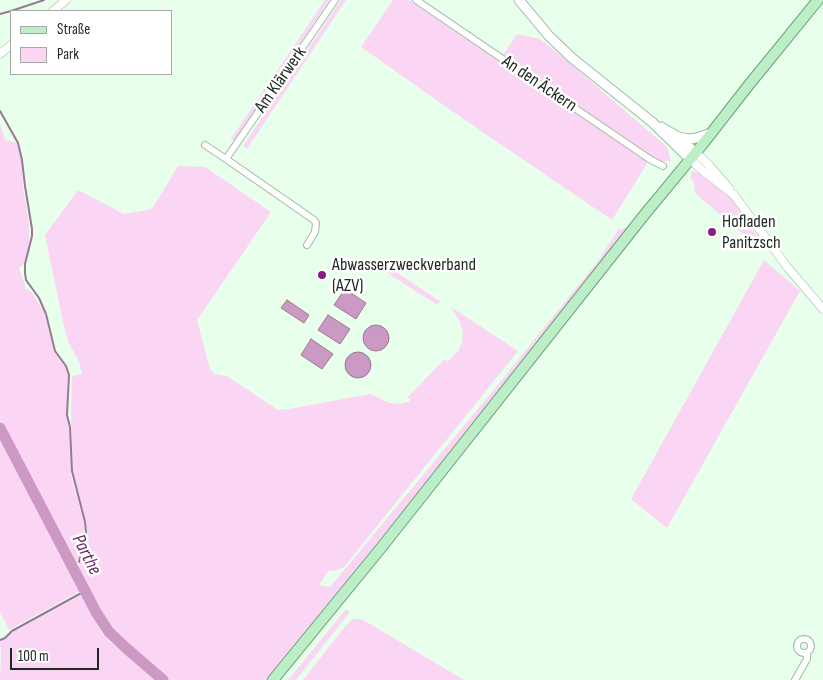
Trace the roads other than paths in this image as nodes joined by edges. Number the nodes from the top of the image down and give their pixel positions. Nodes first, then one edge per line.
1 (66, 0) edge
2 (335, 0) edge
3 (416, 0) edge
4 (519, 0) edge
5 (818, 0) edge
6 (54, 10) edge
7 (10, 46) edge
8 (0, 54) edge
9 (652, 122) junction
10 (711, 133) junction
11 (678, 137) junction
12 (205, 145) dead end
13 (693, 156) junction
14 (226, 159) junction
15 (663, 166) dead end
16 (307, 245) dead end
17 (823, 309) edge
18 (807, 652) dead end
19 (273, 680) edge
20 (796, 680) edge

1 - 6 street
2 - 14 street, Am Klärwerk
3 - 15 street, An den Äckern
4 - 9 main road
5 - 10 main road
7 - 8 street
9 - 11 main road
9 - 13 main road
10 - 11 main road
10 - 13 main road
11 - 13 main road
12 - 14 street
13 - 17 street
13 - 19 main road
14 - 16 street
18 - 20 street

